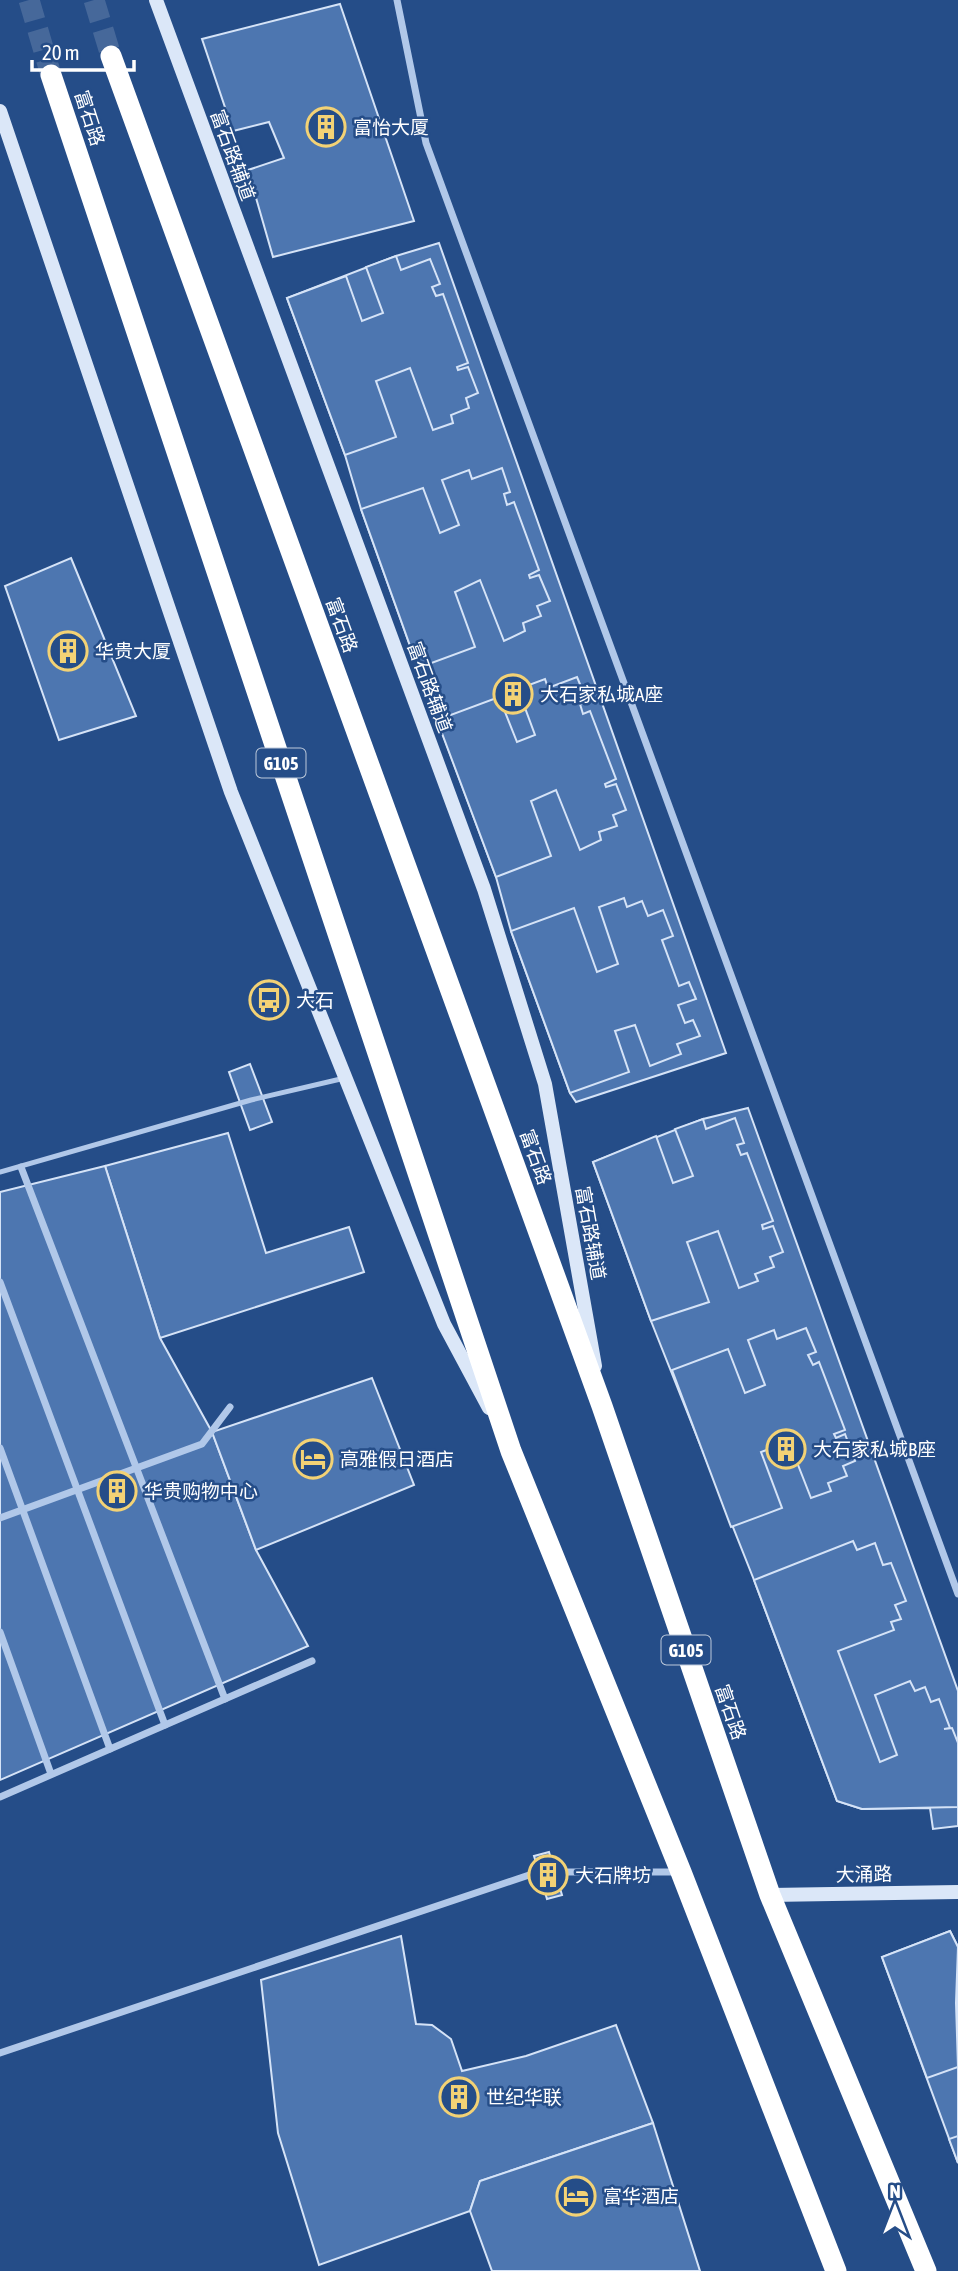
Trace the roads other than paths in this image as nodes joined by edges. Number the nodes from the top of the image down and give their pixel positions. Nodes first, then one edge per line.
1 (156, 0) edge
2 (397, 0) edge
3 (111, 56) tunnel mouth
4 (51, 75) tunnel mouth
5 (0, 111) edge
6 (345, 1077) junction
7 (21, 1167) junction
8 (0, 1172) edge
9 (0, 1282) edge
10 (603, 1406) junction
11 (230, 1407) dead end
12 (0, 1448) edge
13 (511, 1451) junction
14 (137, 1468) junction
15 (78, 1490) junction
16 (23, 1510) junction
17 (0, 1518) edge
18 (958, 1594) edge
19 (0, 1632) edge
20 (312, 1661) dead end
21 (225, 1699) junction
22 (165, 1725) junction
23 (110, 1749) junction
24 (51, 1774) junction
25 (0, 1797) edge
26 (681, 1872) junction
27 (958, 1892) edge
28 (770, 1895) junction
29 (0, 2053) edge
30 (836, 2271) edge
31 (926, 2271) edge

1 - 10 main road, 富石路辅道
2 - 18 street
3 - 10 highway, 富石路 / G105
4 - 13 highway, 富石路 / G105
5 - 6 main road
6 - 7 lane
6 - 13 main road
7 - 8 lane
7 - 14 street
9 - 15 street
10 - 28 highway, 富石路 / G105
11 - 14 street
12 - 16 street
13 - 26 highway, 富石路 / G105
14 - 15 street
14 - 21 street
15 - 16 street
15 - 22 street
16 - 17 street
16 - 23 street
19 - 24 street
20 - 21 street
21 - 22 street
22 - 23 street
23 - 24 street
24 - 25 street
26 - 29 street
26 - 30 highway, 富石路 / G105
27 - 28 main road, 大涌路
28 - 31 highway, 富石路 / G105

